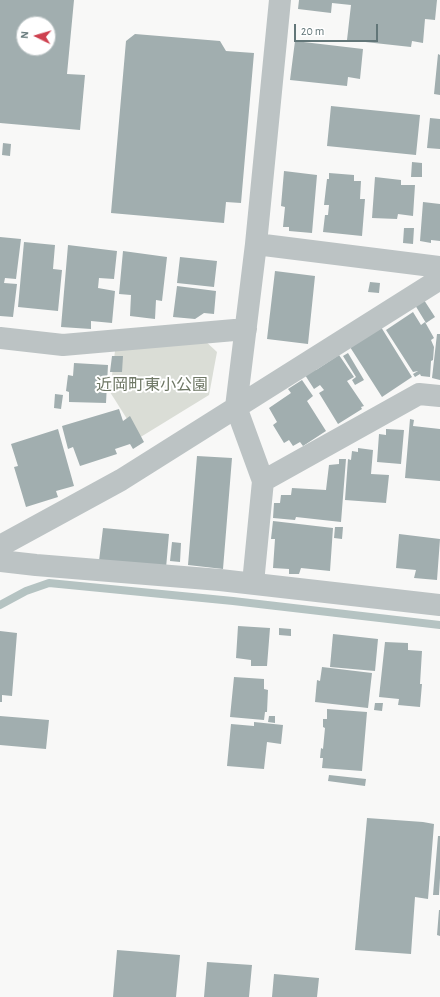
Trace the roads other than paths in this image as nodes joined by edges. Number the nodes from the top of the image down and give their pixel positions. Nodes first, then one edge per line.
1 (280, 0) edge
2 (256, 244) junction
3 (440, 267) edge
4 (440, 279) edge
5 (246, 328) junction
6 (0, 338) edge
7 (440, 396) edge
8 (236, 407) junction
9 (263, 481) junction
10 (0, 546) edge
11 (0, 561) edge
12 (253, 583) junction
13 (440, 605) edge

1 - 2 street
2 - 3 street
2 - 5 street
4 - 8 street
5 - 6 street
5 - 8 street
7 - 9 street
8 - 9 street
8 - 10 street
9 - 12 street
11 - 12 street
12 - 13 street

